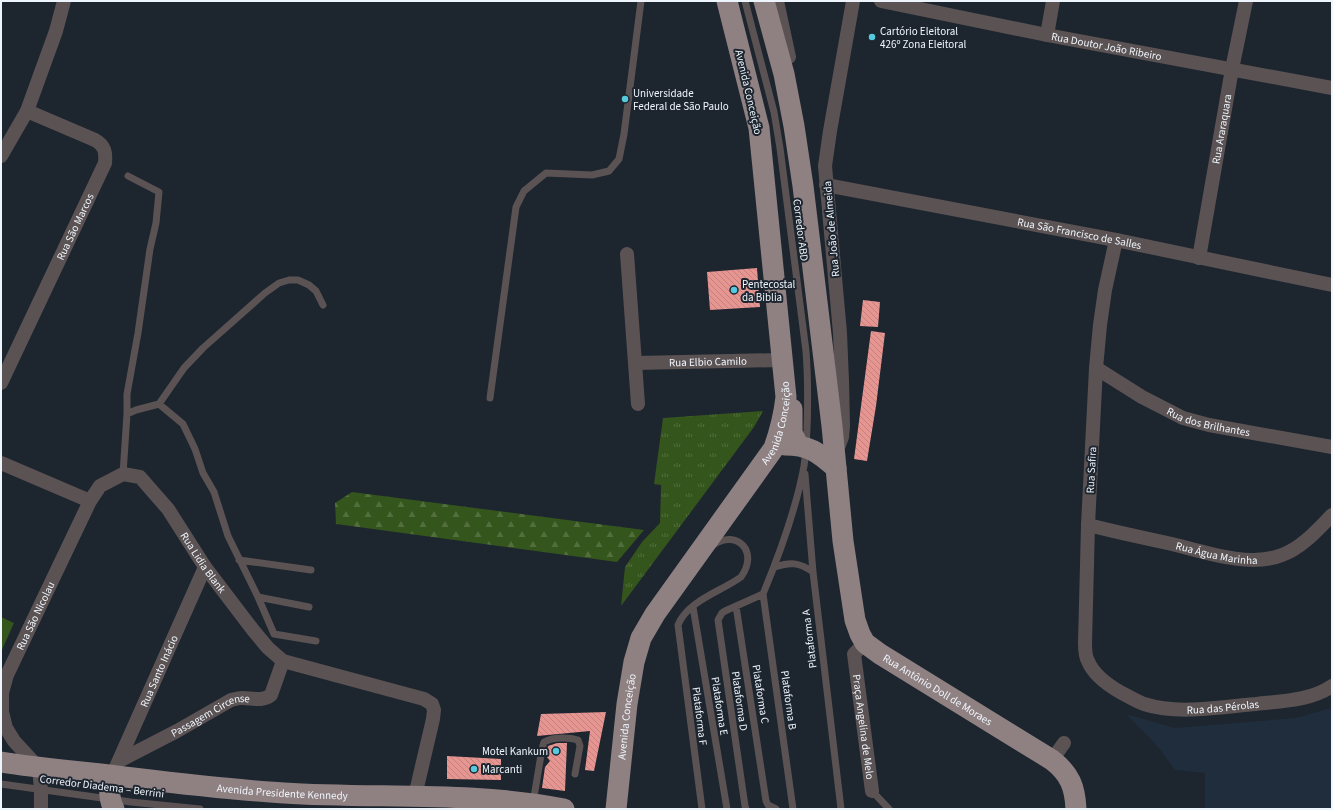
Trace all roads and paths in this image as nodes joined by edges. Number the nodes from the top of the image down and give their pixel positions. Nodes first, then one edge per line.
1 (64, 1) edge
2 (640, 1) edge
3 (727, 1) edge
4 (745, 1) edge
5 (764, 1) edge
6 (777, 1) edge
7 (853, 1) edge
8 (881, 1) edge
9 (1053, 1) edge
10 (1246, 1) edge
11 (1047, 35) junction
12 (1232, 69) junction
13 (1332, 88) edge
14 (27, 110) junction
15 (1, 156) edge
16 (128, 176) dead end
17 (826, 185) junction
18 (803, 186) junction
19 (1116, 240) junction
20 (628, 254) dead end
21 (1199, 258) junction
22 (1332, 285) edge
23 (323, 305) dead end
24 (781, 360) junction
25 (635, 362) junction
26 (1096, 368) junction
27 (1, 383) edge
28 (490, 398) dead end
29 (159, 404) junction
30 (638, 404) dead end
31 (127, 414) junction
32 (1332, 447) edge
33 (774, 448) junction
34 (803, 453) junction
35 (1, 463) edge
36 (835, 463) junction
37 (123, 474) junction
38 (90, 501) junction
39 (1332, 515) edge
40 (1088, 525) junction
41 (696, 556) junction
42 (239, 560) junction
43 (775, 566) junction
44 (205, 567) junction
45 (311, 570) dead end
46 (813, 572) junction
47 (763, 594) junction
48 (258, 597) junction
49 (736, 606) junction
50 (309, 607) dead end
51 (693, 607) junction
52 (316, 641) dead end
53 (865, 643) junction
54 (283, 661) junction
55 (1332, 686) edge
56 (1116, 689) joint
57 (1064, 743) dead end
58 (1052, 760) junction
59 (1, 762) edge
60 (38, 768) junction
61 (115, 768) junction
62 (575, 774) dead end
63 (1, 784) edge
64 (41, 790) junction
65 (872, 791) joint
66 (415, 796) junction
67 (533, 803) junction
68 (112, 804) edge
69 (41, 809) edge
70 (200, 809) edge
71 (564, 809) edge
72 (616, 809) edge
73 (702, 809) edge
74 (727, 809) edge
75 (746, 809) edge
76 (776, 809) edge
77 (793, 809) edge
78 (840, 809) edge
79 (890, 809) edge
80 (1076, 809) edge

1 - 14 street
2 - 28 lane
3 - 24 main road, Avenida Conceição
4 - 34 lane, Corredor ABD
5 - 18 main road
6 - 18 street
7 - 17 street, Rua João de Almeida
8 - 11 street, Rua Doutor João Ribeiro
9 - 11 street
10 - 12 street, Rua Araraquara
11 - 12 street, Rua Doutor João Ribeiro
12 - 13 street, Rua Doutor João Ribeiro
12 - 21 street, Rua Araraquara
14 - 15 street
14 - 27 street, Rua São Marcos
16 - 31 lane
17 - 19 street, Rua São Francisco de Salles
17 - 36 street, Rua João de Almeida
18 - 36 main road
19 - 21 street, Rua São Francisco de Salles
19 - 26 street, Rua Safira
20 - 25 street
21 - 22 street, Rua São Francisco de Salles
23 - 29 lane
24 - 25 street, Rua Elbio Camilo
24 - 33 main road, Avenida Conceição
24 - 34 main road
25 - 30 street
26 - 32 street, Rua dos Brilhantes
26 - 40 street, Rua Safira
29 - 31 lane
29 - 42 lane
31 - 37 lane
33 - 34 main road
33 - 41 main road, Avenida Conceição
34 - 36 main road
34 - 43 lane
34 - 46 lane, Plataforma A
35 - 38 street
36 - 53 main road, Rua Antônio Doll de Moraes
37 - 38 street, Rua São Nicolau
37 - 44 street, Rua Lidia Blank
38 - 60 street, Rua São Nicolau
39 - 40 street, Rua Água Marinha
40 - 56 street, Rua Safira
41 - 51 lane
41 - 72 main road, Avenida Conceição
42 - 45 lane
42 - 48 lane
43 - 46 lane
43 - 47 lane
44 - 54 street, Rua Lidia Blank
44 - 61 street, Rua Santo Inácio
46 - 78 lane, Plataforma A
47 - 49 lane
47 - 77 lane, Plataforma B
48 - 50 lane
48 - 52 lane
49 - 75 lane, Plataforma D
49 - 76 lane, Plataforma C
51 - 73 lane, Plataforma F
51 - 74 lane, Plataforma E
53 - 58 main road, Rua Antônio Doll de Moraes
53 - 65 street, Praça Angelina de Melo
54 - 61 street, Passagem Circense
54 - 66 street, Rua Lidia Blank
55 - 56 street, Rua das Pérolas
57 - 58 street
58 - 80 main road, Rua Antônio Doll de Moraes
59 - 60 main road, Avenida Presidente Kennedy
60 - 61 main road, Avenida Presidente Kennedy
60 - 64 street
61 - 66 main road, Avenida Presidente Kennedy
61 - 68 main road
62 - 67 lane
63 - 64 lane, Corredor Diadema – Berrini
64 - 68 lane, Corredor Diadema – Berrini
64 - 69 street
65 - 79 lane, Praça Angelina de Melo
66 - 67 main road, Avenida Presidente Kennedy
67 - 71 main road, Avenida Presidente Kennedy
68 - 70 lane, Corredor Diadema – Berrini

